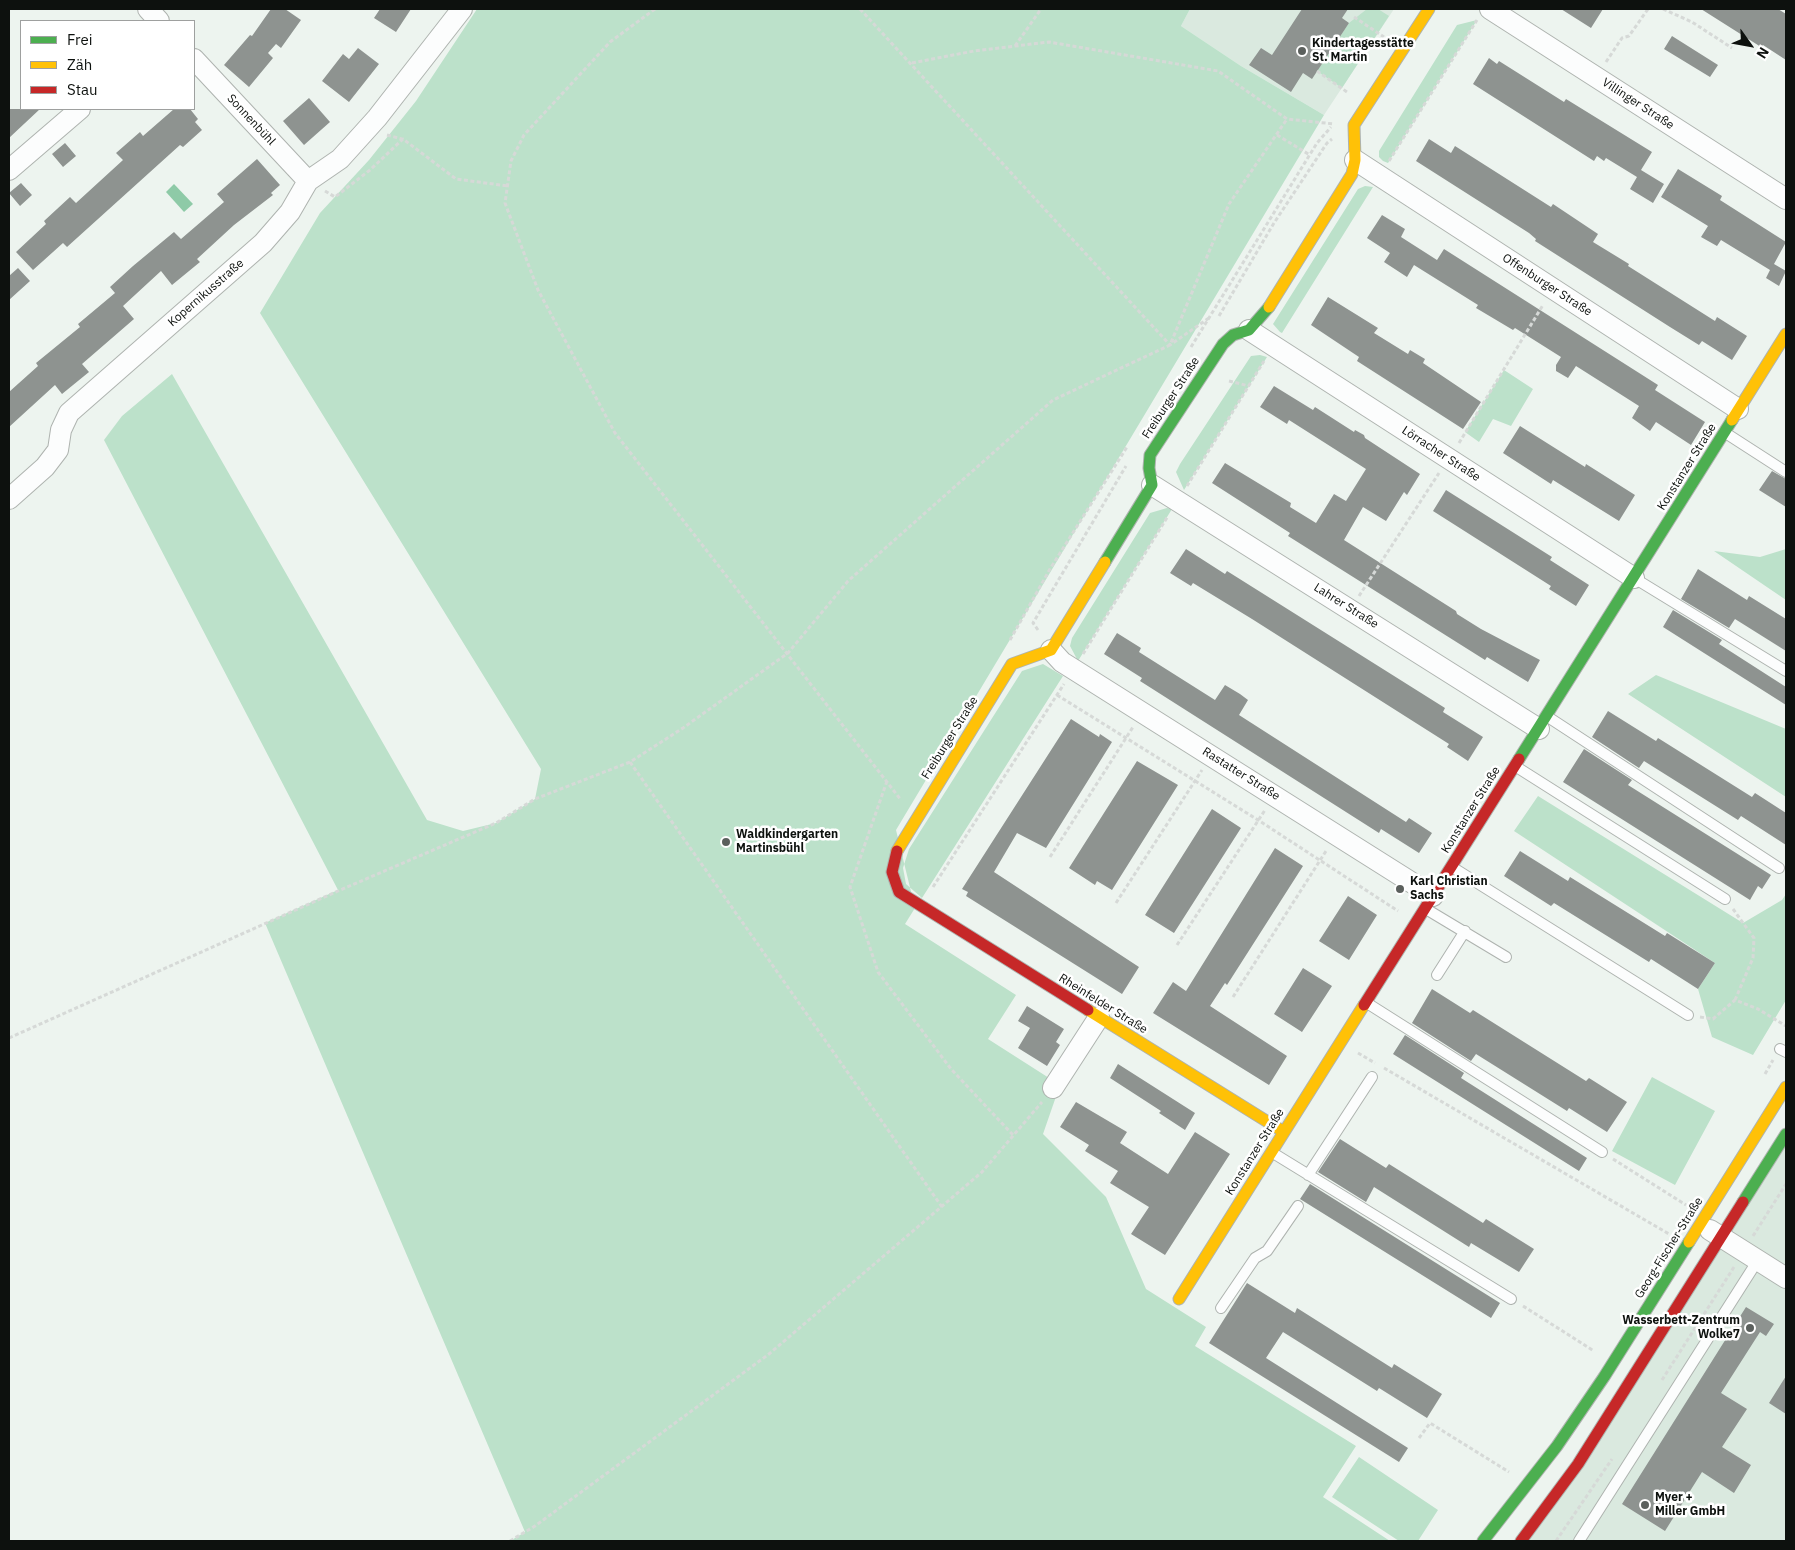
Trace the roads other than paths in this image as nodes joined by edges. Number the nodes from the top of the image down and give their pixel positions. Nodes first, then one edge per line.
1 (148, 9) edge
2 (462, 9) edge
3 (1429, 9) edge
4 (1485, 12) edge
5 (158, 20) edge
6 (195, 60) edge
7 (79, 110) edge
8 (1355, 160) junction
9 (9, 170) edge
10 (308, 181) junction
11 (1786, 199) edge
12 (1241, 332) junction
13 (1786, 334) edge
14 (1738, 409) junction
15 (1724, 432) junction
16 (1786, 472) edge
17 (1152, 485) junction
18 (9, 499) edge
19 (1634, 578) junction
20 (1051, 650) junction
21 (1786, 672) edge
22 (1543, 722) junction
23 (1515, 766) junction
24 (1452, 866) junction
25 (1779, 868) dead end
26 (909, 899) joint
27 (1725, 899) road end
28 (1429, 902) junction
29 (1466, 931) junction
30 (1506, 957) dead end
31 (1437, 975) dead end
32 (1366, 1002) junction
33 (1688, 1015) road end
34 (1099, 1017) junction
35 (1372, 1077) dead end
36 (1786, 1086) edge
37 (1053, 1088) road end
38 (1284, 1132) junction
39 (1786, 1134) edge
40 (1602, 1152) road end
41 (1271, 1153) junction
42 (1308, 1174) junction
43 (1298, 1206) dead end
44 (1700, 1224) junction
45 (1721, 1237) junction
46 (1751, 1256) junction
47 (1786, 1278) edge
48 (1179, 1299) dead end
49 (1511, 1299) road end
50 (1221, 1308) dead end
51 (1483, 1541) edge
52 (1521, 1541) edge
53 (1579, 1541) edge

1 - 5 street
2 - 10 street, Kopernikusstraße
3 - 8 street, Freiburger Straße
4 - 11 street, Villinger Straße
6 - 10 street, Sonnenbühl
7 - 9 street
8 - 12 street, Freiburger Straße
8 - 14 street, Offenburger Straße
10 - 18 street, Kopernikusstraße
12 - 17 street, Freiburger Straße
12 - 19 street, Lörracher Straße
13 - 14 street, Konstanzer Straße
14 - 15 street, Konstanzer Straße
15 - 16 lane
15 - 19 street, Konstanzer Straße
17 - 20 street
17 - 22 street, Lahrer Straße
19 - 21 lane
19 - 22 street, Konstanzer Straße
20 - 26 street, Freiburger Straße
20 - 28 street, Rastatter Straße
22 - 23 street, Konstanzer Straße
22 - 25 lane
23 - 24 street, Konstanzer Straße
23 - 27 lane
24 - 28 street, Konstanzer Straße
24 - 33 lane
26 - 34 street, Rheinfelder Straße
28 - 29 lane
28 - 32 street, Konstanzer Straße
29 - 30 lane
29 - 31 lane
32 - 38 street, Konstanzer Straße
32 - 40 lane
34 - 37 street
34 - 38 street, Rheinfelder Straße
35 - 42 lane
36 - 44 street, Georg-Fischer-Straße
38 - 41 street, Konstanzer Straße
39 - 45 street
41 - 42 lane
41 - 48 street, Konstanzer Straße
42 - 49 lane
43 - 50 lane
44 - 45 street
44 - 51 street, Georg-Fischer-Straße
45 - 46 street
45 - 52 street
46 - 47 street
46 - 53 lane

